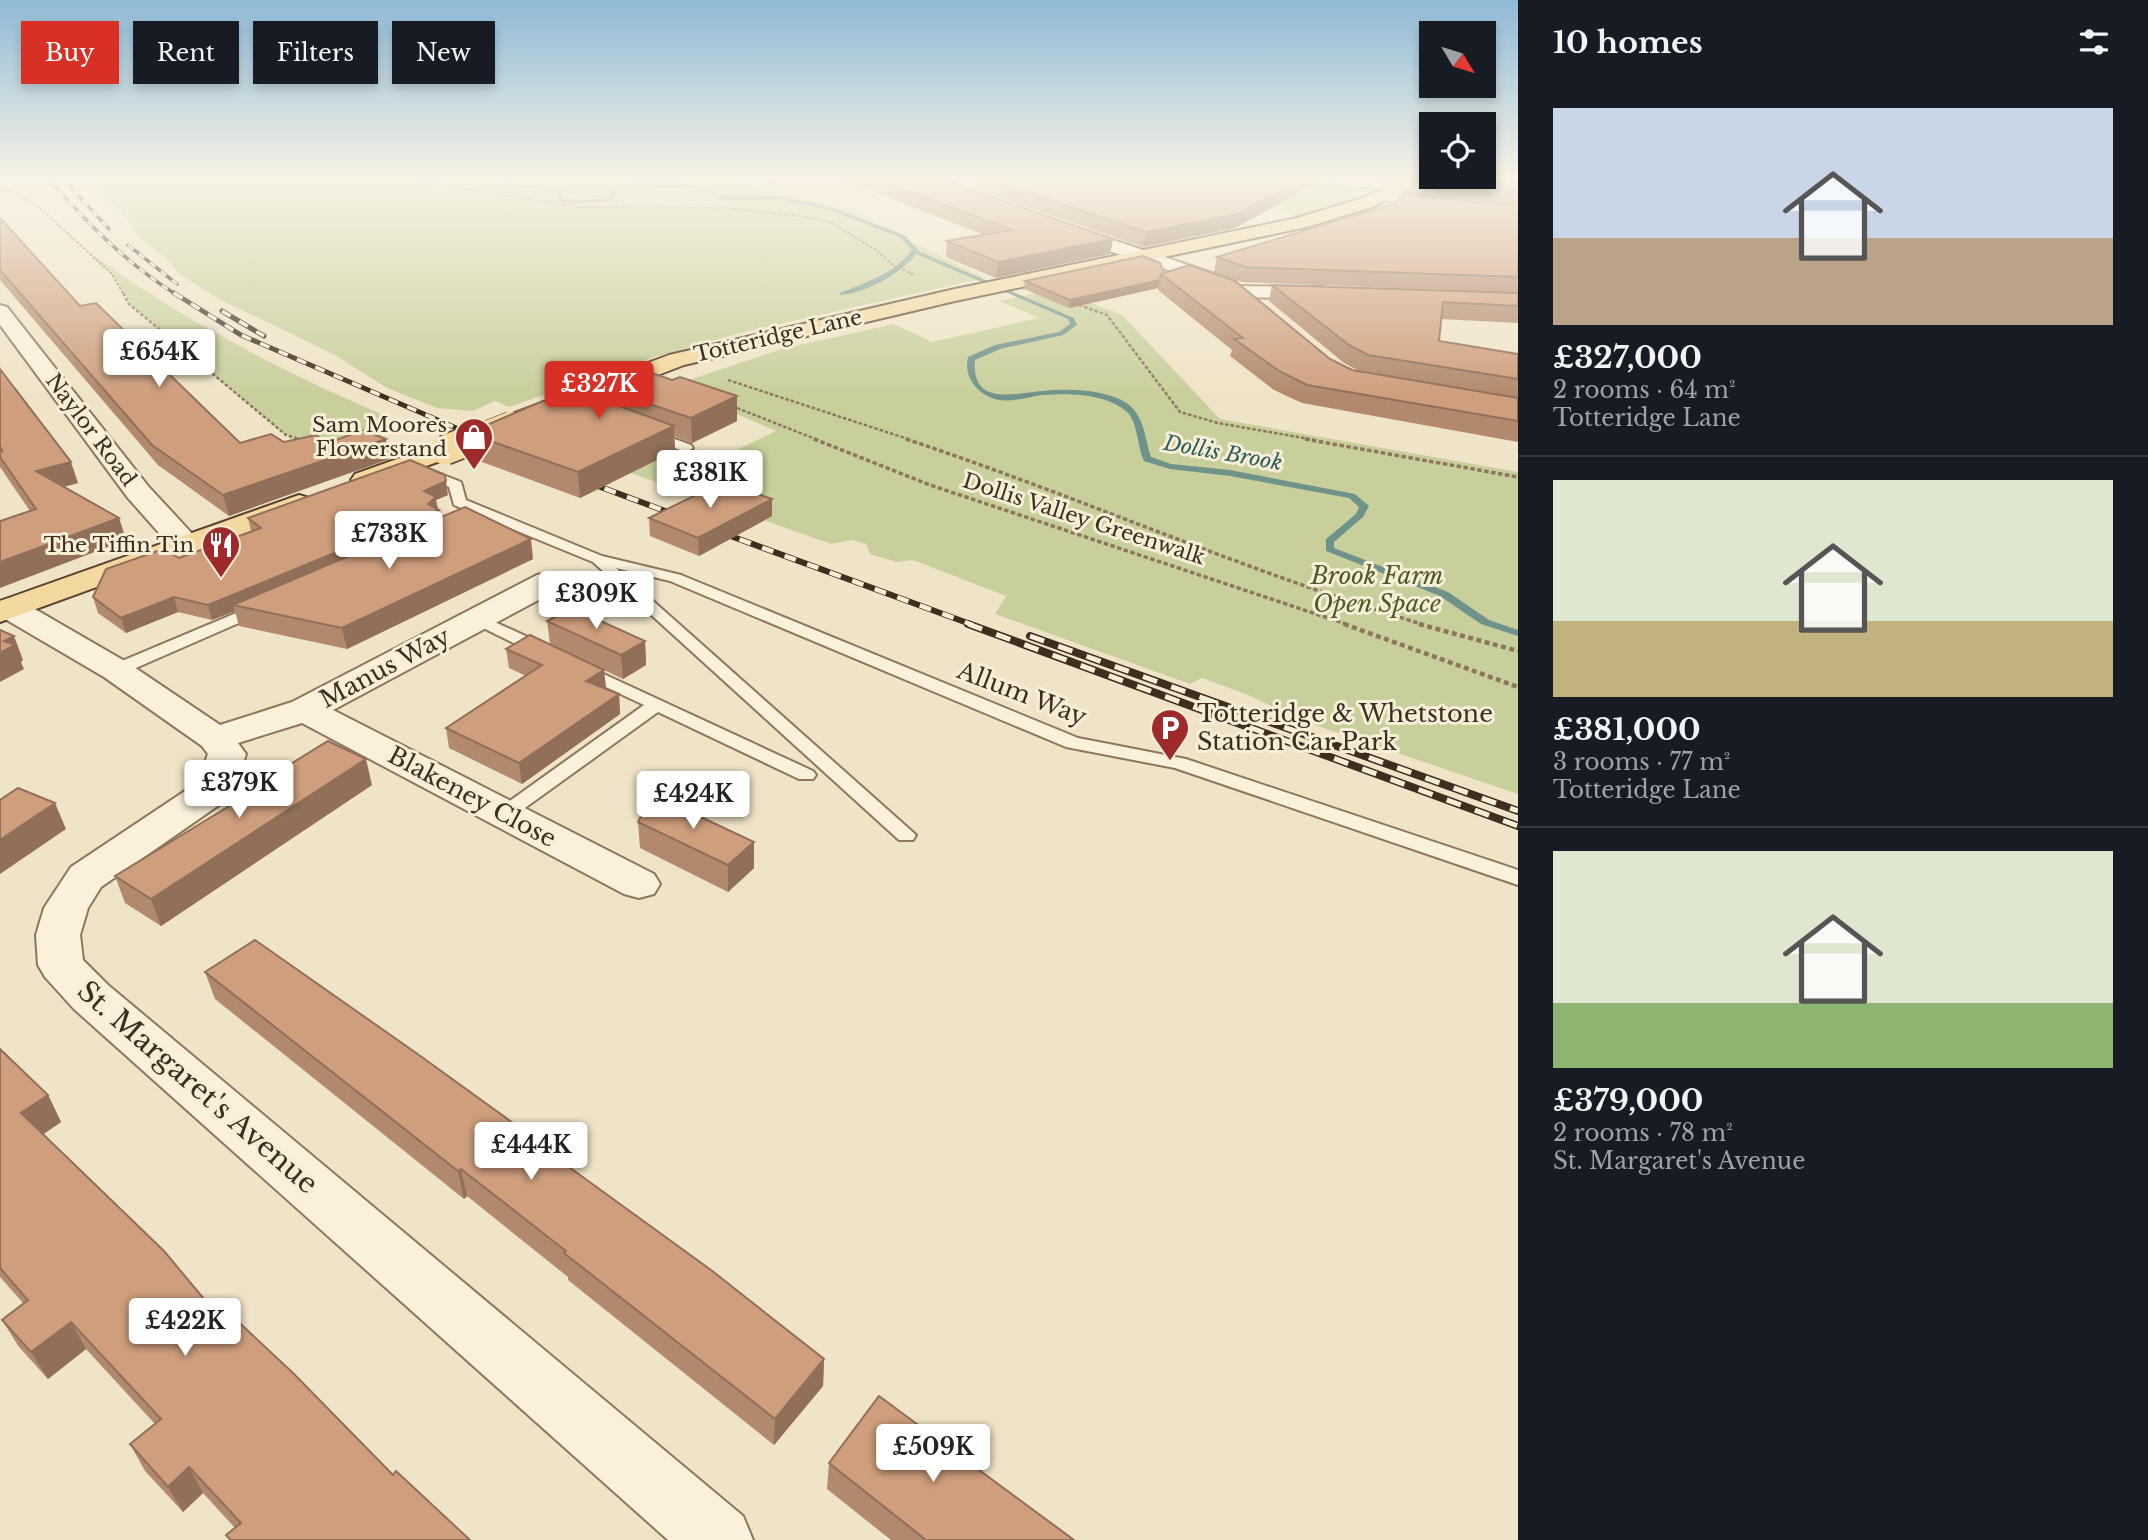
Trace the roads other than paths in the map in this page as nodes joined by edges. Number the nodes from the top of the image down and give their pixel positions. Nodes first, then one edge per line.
1 (1131, 252) edge
2 (1163, 252) edge
3 (1143, 256) junction
4 (1240, 290) junction
5 (1344, 294) edge
6 (0, 311) edge
7 (1268, 312) edge
8 (638, 429) edge
9 (686, 448) dead end
10 (409, 465) junction
11 (186, 545) junction
12 (597, 559) junction
13 (548, 582) dead end
14 (276, 602) edge
15 (5, 610) edge
16 (477, 619) junction
17 (116, 670) junction
18 (657, 704) junction
19 (305, 710) junction
20 (215, 738) junction
21 (806, 775) dead end
22 (504, 814) junction
23 (906, 835) dead end
24 (1518, 878) edge
25 (639, 884) dead end
26 (719, 1540) edge

1 - 3 street
2 - 3 main road, Totteridge Lane
3 - 4 street
3 - 10 main road, Totteridge Lane, bridge
4 - 5 street
4 - 7 street
6 - 11 street, Naylor Road
8 - 9 lane
10 - 11 main road, Totteridge Lane
10 - 12 lane, Allum Way
11 - 15 main road, Totteridge Lane
12 - 23 lane, Allum Way
12 - 24 lane, Allum Way
13 - 16 street, Manus Way
14 - 17 lane
15 - 17 street
16 - 18 lane
16 - 19 street, Manus Way
17 - 20 street
18 - 21 lane
18 - 22 lane
19 - 20 street, Manus Way
19 - 22 street, Blakeney Close
20 - 26 street, St. Margaret's Avenue
22 - 25 street, Blakeney Close

